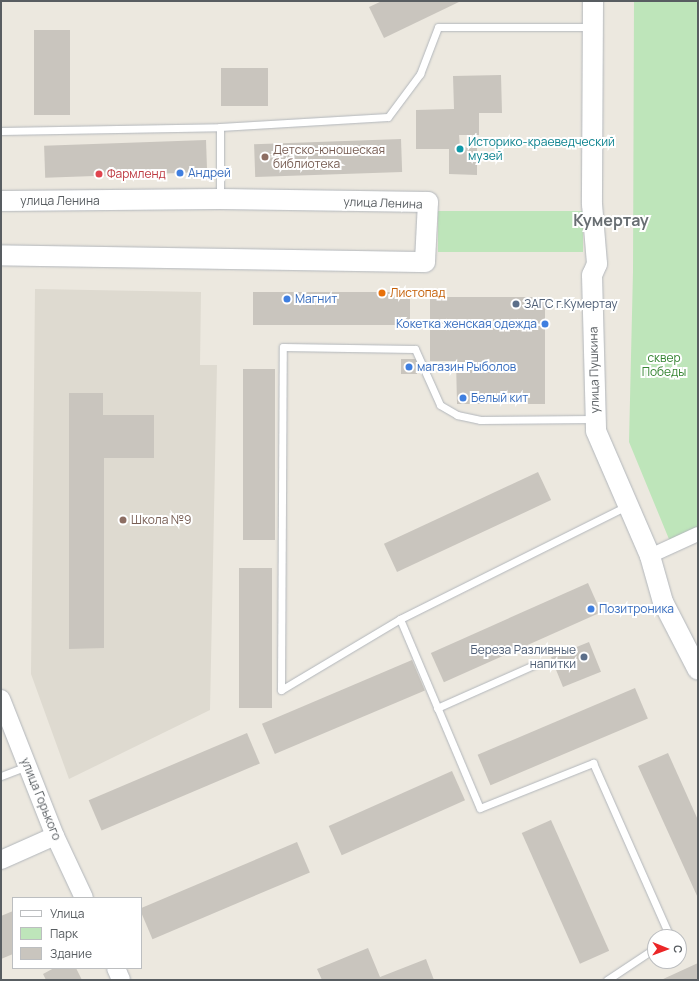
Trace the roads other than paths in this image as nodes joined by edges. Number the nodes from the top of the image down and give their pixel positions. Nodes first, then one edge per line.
1 (593, 1) edge
2 (593, 27) junction
3 (220, 128) junction
4 (1, 132) edge
5 (220, 200) junction
6 (1, 201) edge
7 (1, 255) edge
8 (595, 419) junction
9 (629, 506) junction
10 (698, 534) edge
11 (650, 556) junction
12 (400, 619) junction
13 (536, 664) dead end
14 (698, 670) edge
15 (1, 699) edge
16 (437, 708) junction
17 (28, 766) junction
18 (1, 776) edge
19 (55, 836) junction
20 (1, 860) edge
21 (84, 897) edge
22 (666, 929) edge
23 (647, 953) edge
24 (116, 969) edge
25 (122, 980) edge
26 (606, 980) edge

1 - 2 main road, улица Пушкина
2 - 3 lane
2 - 8 main road, улица Пушкина
3 - 4 lane
3 - 5 lane
5 - 6 main road, улица Ленина
5 - 7 main road, улица Ленина
8 - 9 main road, улица Пушкина
8 - 12 lane
9 - 11 main road, улица Пушкина
9 - 12 lane
10 - 11 street
11 - 14 main road, улица Пушкина
12 - 16 lane
13 - 16 lane
15 - 17 street, улица Горького
16 - 22 lane
17 - 18 lane
17 - 19 street, улица Горького
19 - 20 street
19 - 21 street, улица Горького
23 - 26 lane
24 - 25 street

